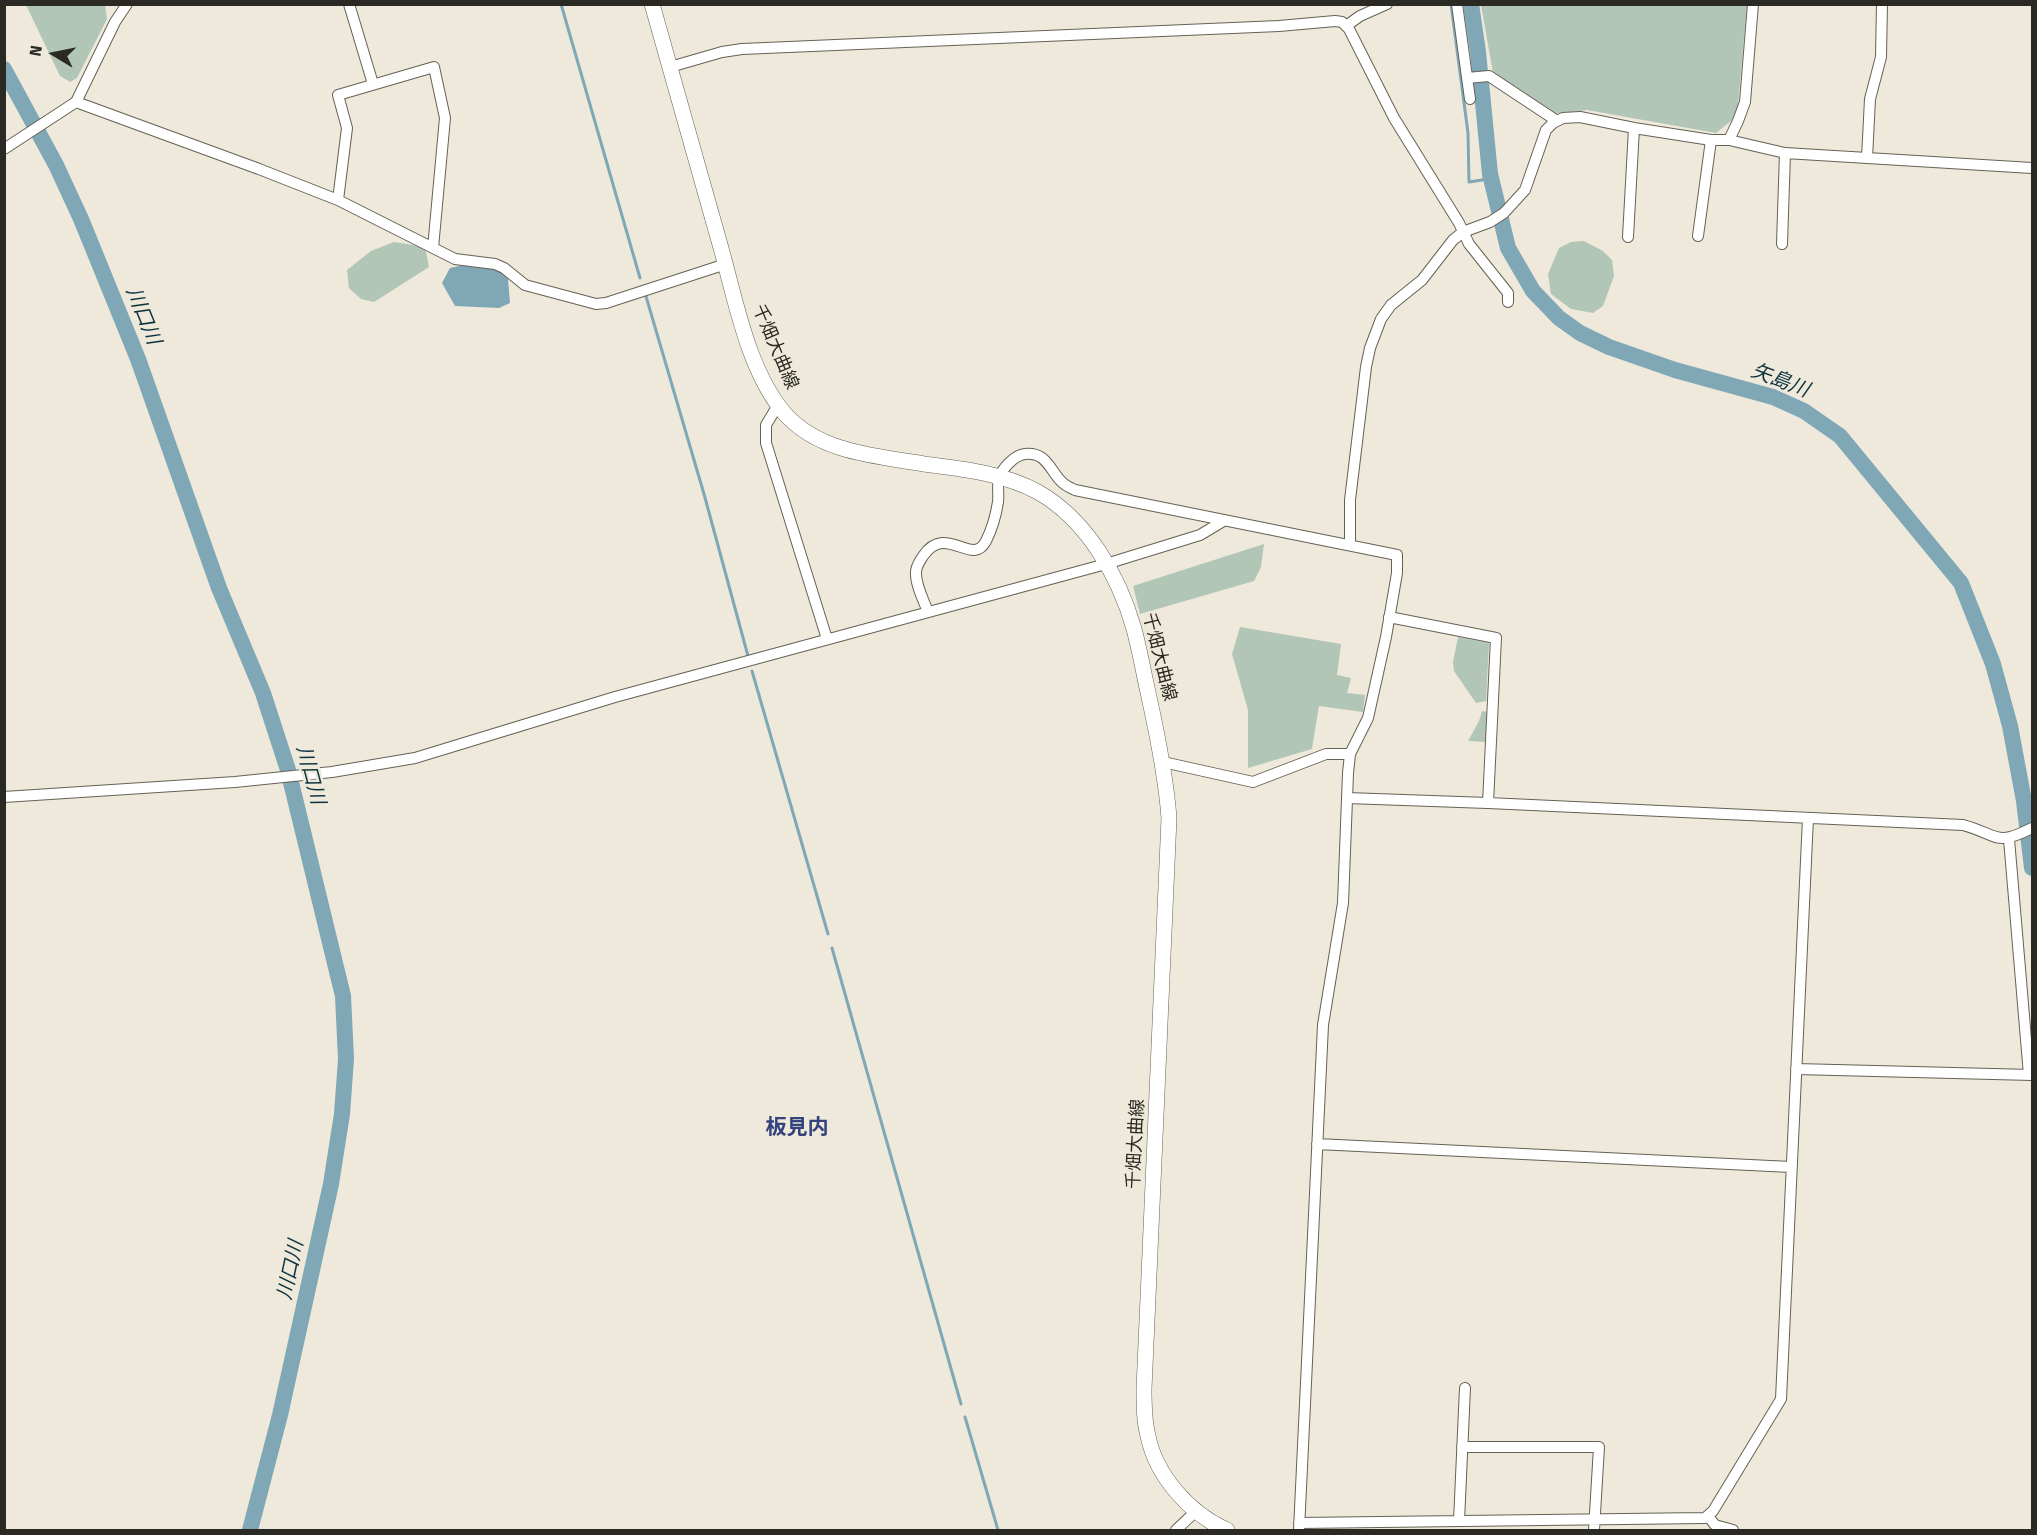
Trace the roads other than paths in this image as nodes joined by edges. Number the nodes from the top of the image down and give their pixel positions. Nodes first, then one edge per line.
1 (127, 4) edge
2 (349, 4) edge
3 (652, 4) edge
4 (1387, 4) edge
5 (1456, 4) edge
6 (1753, 4) edge
7 (1882, 4) edge
8 (1346, 26) junction
9 (670, 67) junction
10 (1468, 78) junction
11 (373, 84) junction
12 (1470, 99) dead end
13 (71, 105) junction
14 (1557, 121) junction
15 (1634, 128) junction
16 (1711, 140) junction
17 (1729, 140) junction
18 (4, 149) edge
19 (1785, 153) junction
20 (1867, 158) junction
21 (2032, 168) edge
22 (338, 200) junction
23 (1462, 232) junction
24 (1698, 236) dead end
25 (1628, 237) dead end
26 (1782, 244) dead end
27 (433, 248) junction
28 (726, 264) junction
29 (1508, 302) dead end
30 (778, 405) junction
31 (999, 477) junction
32 (1225, 520) junction
33 (1350, 544) junction
34 (1106, 564) junction
35 (927, 612) junction
36 (1389, 617) junction
37 (826, 639) junction
38 (1350, 754) junction
39 (1163, 762) junction
40 (4, 797) edge
41 (1347, 798) junction
42 (1488, 803) junction
43 (1808, 818) junction
44 (2032, 828) edge
45 (2011, 838) junction
46 (1796, 1069) junction
47 (2031, 1075) edge
48 (1317, 1144) junction
49 (1791, 1167) junction
50 (1465, 1388) dead end
51 (1462, 1447) junction
52 (1196, 1511) junction
53 (1707, 1516) junction
54 (1459, 1521) junction
55 (1594, 1525) edge
56 (1299, 1527) edge
57 (1176, 1530) edge
58 (1227, 1530) edge
59 (1733, 1530) edge

1 - 13 street
2 - 11 street
3 - 9 main road, 千畑大曲線
4 - 8 street
5 - 10 street
6 - 17 street
7 - 20 street
8 - 9 street
8 - 23 street
9 - 28 main road, 千畑大曲線
10 - 12 street
10 - 14 street
11 - 22 street
11 - 27 street
13 - 18 street
13 - 22 street
14 - 15 street
14 - 23 street
15 - 16 street
15 - 25 street
16 - 17 street
16 - 24 street
17 - 19 street
19 - 20 street
19 - 26 street
20 - 21 street
22 - 27 street
23 - 29 street
23 - 33 street
27 - 28 street
28 - 30 main road, 千畑大曲線
30 - 31 main road, 千畑大曲線
30 - 37 street
31 - 32 street
31 - 34 main road, 千畑大曲線
31 - 35 street
32 - 33 street
32 - 34 street
33 - 36 street
34 - 35 street
34 - 39 main road, 千畑大曲線
35 - 37 street
36 - 38 street
36 - 42 street
37 - 40 street
38 - 39 street
38 - 41 street
39 - 52 main road, 千畑大曲線
41 - 42 street
41 - 48 street
42 - 43 street
43 - 45 street
43 - 46 street
44 - 45 street
45 - 47 street
46 - 47 street
46 - 49 street
48 - 49 street
48 - 56 street
49 - 53 street
50 - 51 street
51 - 54 street
51 - 55 street
52 - 57 street
52 - 58 main road, 千畑大曲線
53 - 55 street
53 - 59 street
54 - 55 street
54 - 56 street

